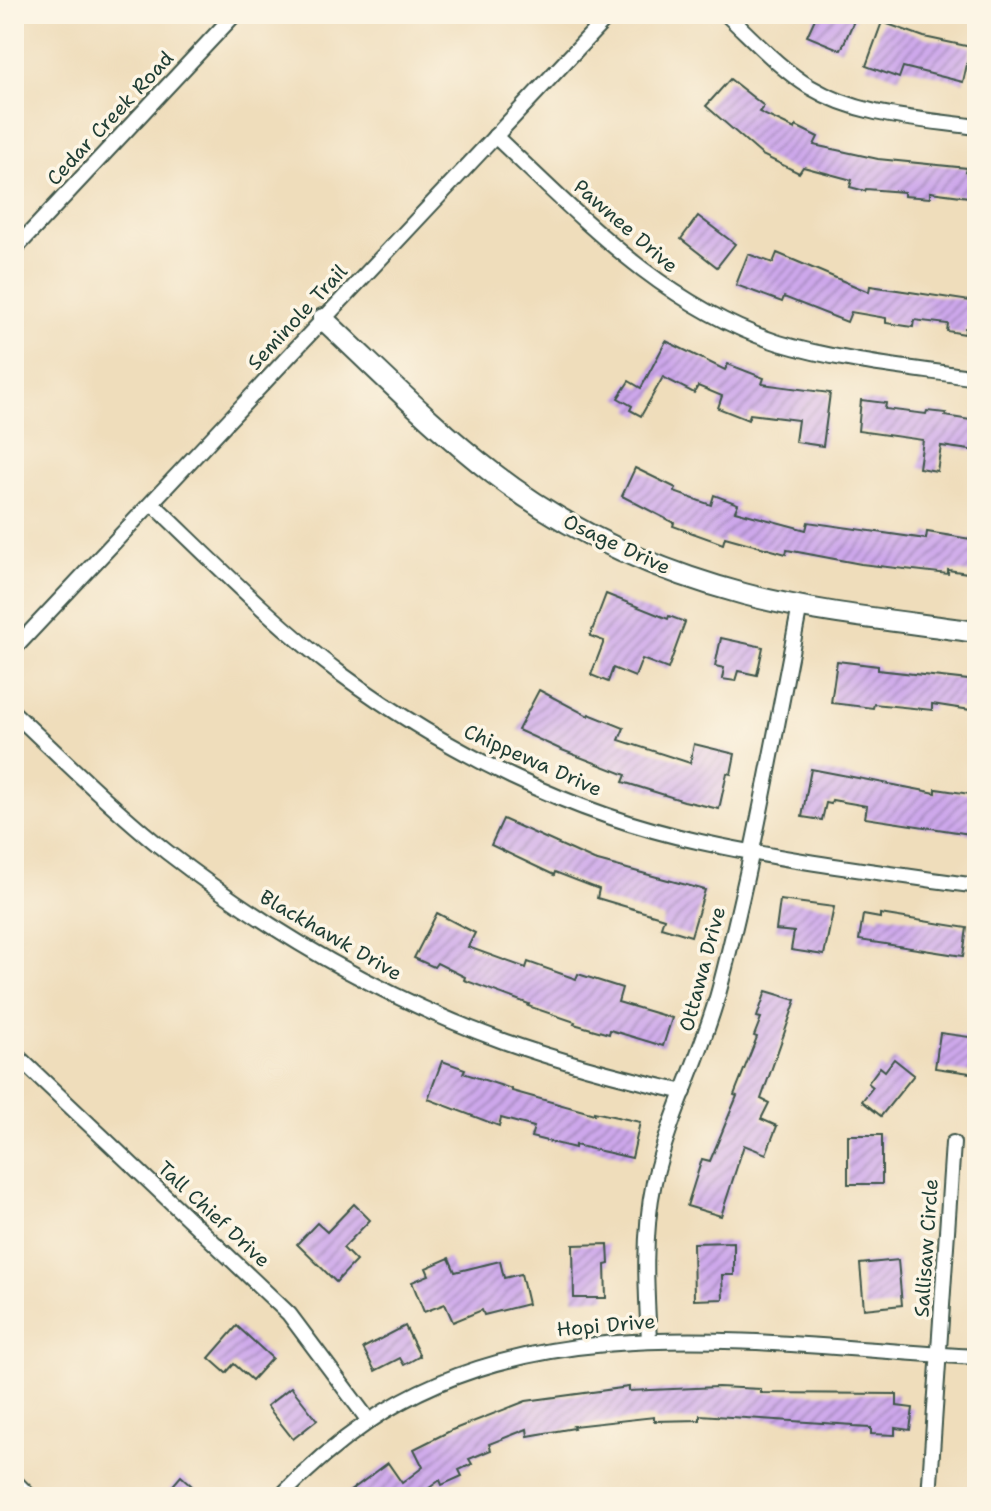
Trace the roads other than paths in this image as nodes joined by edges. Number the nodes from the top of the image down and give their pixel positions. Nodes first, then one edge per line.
1 (235, 14) edge
2 (610, 14) edge
3 (726, 14) edge
4 (977, 127) edge
5 (495, 136) junction
6 (20, 232) edge
7 (14, 250) edge
8 (323, 319) junction
9 (977, 378) edge
10 (152, 503) junction
11 (800, 606) junction
12 (977, 632) edge
13 (14, 649) edge
14 (14, 713) edge
15 (751, 851) junction
16 (977, 886) edge
17 (14, 1053) edge
18 (684, 1092) junction
19 (953, 1143) dead end
20 (649, 1340) junction
21 (938, 1355) junction
22 (977, 1357) edge
23 (369, 1421) junction
24 (14, 1485) edge
25 (26, 1497) edge
26 (280, 1497) edge
27 (929, 1497) edge

1 - 6 street, Cedar Creek Road
2 - 5 street, Seminole Trail
3 - 4 street
5 - 8 street, Seminole Trail
5 - 9 street, Pawnee Drive
6 - 7 street, Cedar Creek Road
8 - 10 street, Seminole Trail
8 - 11 street, Osage Drive
10 - 13 street, Seminole Trail
10 - 15 street, Chippewa Drive
11 - 12 street, Osage Drive
11 - 15 street, Ottawa Drive
14 - 18 street, Blackhawk Drive
15 - 16 street, Chippewa Drive
15 - 18 street, Ottawa Drive
17 - 23 street, Tall Chief Drive
18 - 20 street, Ottawa Drive
19 - 21 street, Sallisaw Circle
20 - 21 street, Hopi Drive
20 - 23 street, Hopi Drive
21 - 22 street, Hopi Drive
21 - 27 street, Sallisaw Circle
23 - 26 street, Hopi Drive
24 - 25 street

